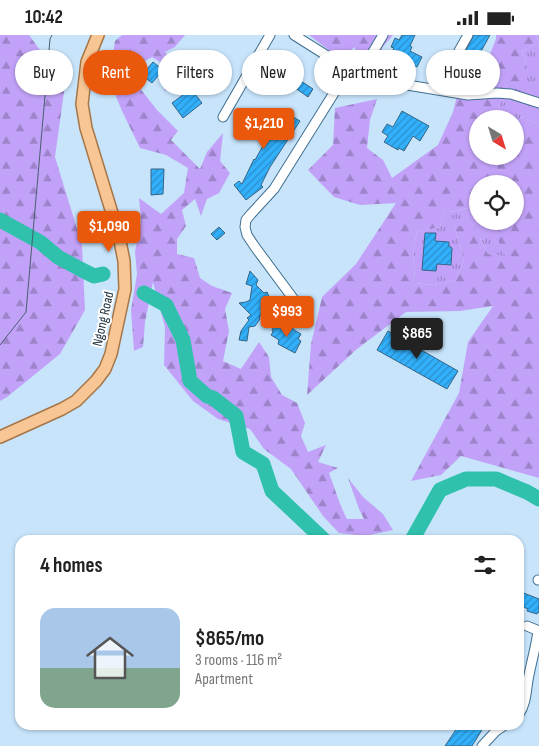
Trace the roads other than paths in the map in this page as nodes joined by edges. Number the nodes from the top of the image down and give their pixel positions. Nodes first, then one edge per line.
1 (98, 35) edge
2 (270, 35) edge
3 (294, 35) edge
4 (383, 35) edge
5 (468, 35) edge
6 (318, 50) edge
7 (374, 50) edge
8 (460, 50) edge
9 (500, 93) edge
10 (333, 95) edge
11 (539, 103) edge
12 (223, 117) dead end
13 (298, 305) dead end
14 (0, 437) edge
15 (527, 626) dead end
16 (539, 631) edge
17 (524, 703) edge
18 (498, 730) edge
19 (482, 746) edge

1 - 14 main road, Ngong Road
2 - 12 street
3 - 6 street
4 - 7 street
5 - 8 street
9 - 11 street
10 - 13 street
15 - 16 street
16 - 17 street
18 - 19 street

